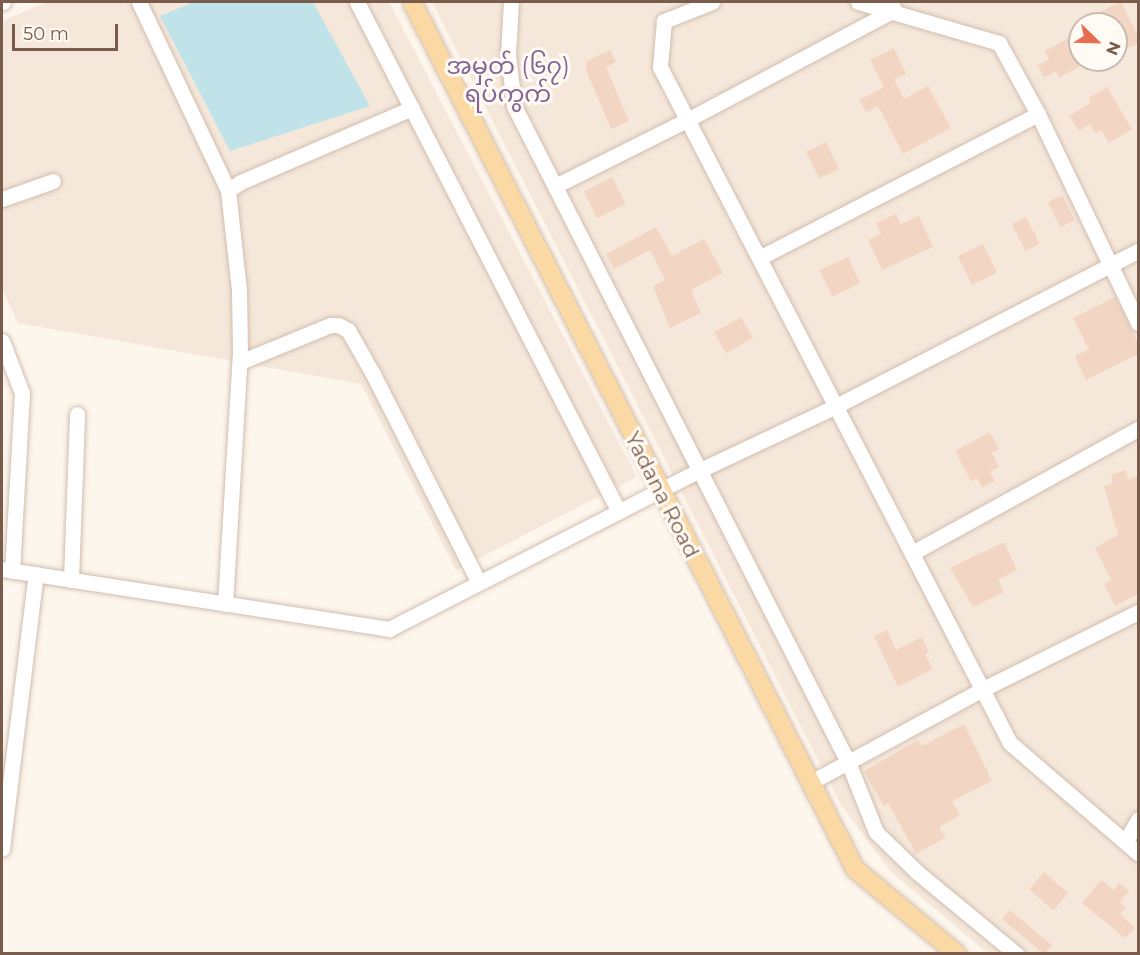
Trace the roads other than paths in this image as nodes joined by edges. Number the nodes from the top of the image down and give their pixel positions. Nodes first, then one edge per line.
1 (139, 2) edge
2 (357, 2) edge
3 (412, 2) edge
4 (511, 2) edge
5 (712, 2) edge
6 (858, 2) edge
7 (893, 6) edge
8 (412, 108) junction
9 (1038, 114) junction
10 (687, 120) junction
11 (53, 181) dead end
12 (555, 186) junction
13 (228, 190) junction
14 (2, 199) edge
15 (1138, 251) edge
16 (759, 258) junction
17 (1112, 266) junction
18 (1138, 323) edge
19 (2, 341) edge
20 (240, 362) junction
21 (836, 406) junction
22 (77, 414) dead end
23 (1138, 429) edge
24 (700, 470) junction
25 (660, 491) junction
26 (619, 512) junction
27 (912, 553) junction
28 (7, 570) edge
29 (36, 574) junction
30 (71, 580) junction
31 (479, 583) junction
32 (225, 604) junction
33 (1138, 612) edge
34 (983, 689) junction
35 (848, 762) junction
36 (811, 782) junction
37 (1138, 819) edge
38 (2, 838) edge
39 (1126, 841) junction
40 (1138, 852) edge
41 (957, 954) edge
42 (1016, 954) edge

1 - 13 street
2 - 8 street
3 - 25 main road, Yadana Road
4 - 12 street
5 - 10 street
6 - 7 street
7 - 9 street
7 - 10 street
8 - 13 street
8 - 26 street
9 - 16 street
9 - 17 street
10 - 12 street
10 - 16 street
11 - 14 street
12 - 24 street
13 - 20 street
15 - 17 street
16 - 21 street
17 - 18 street
17 - 21 street
19 - 28 street
20 - 31 street
20 - 32 street
21 - 24 street
21 - 27 street
22 - 30 street
23 - 27 street
24 - 25 street
24 - 35 street
25 - 26 street
25 - 36 main road, Yadana Road
26 - 31 street
27 - 34 street
28 - 29 street
29 - 30 street
29 - 38 street
30 - 32 street
31 - 32 street
33 - 34 street
34 - 35 street
34 - 39 street
35 - 36 street
35 - 42 street
36 - 41 main road, Yadana Road
37 - 39 street
39 - 40 street

